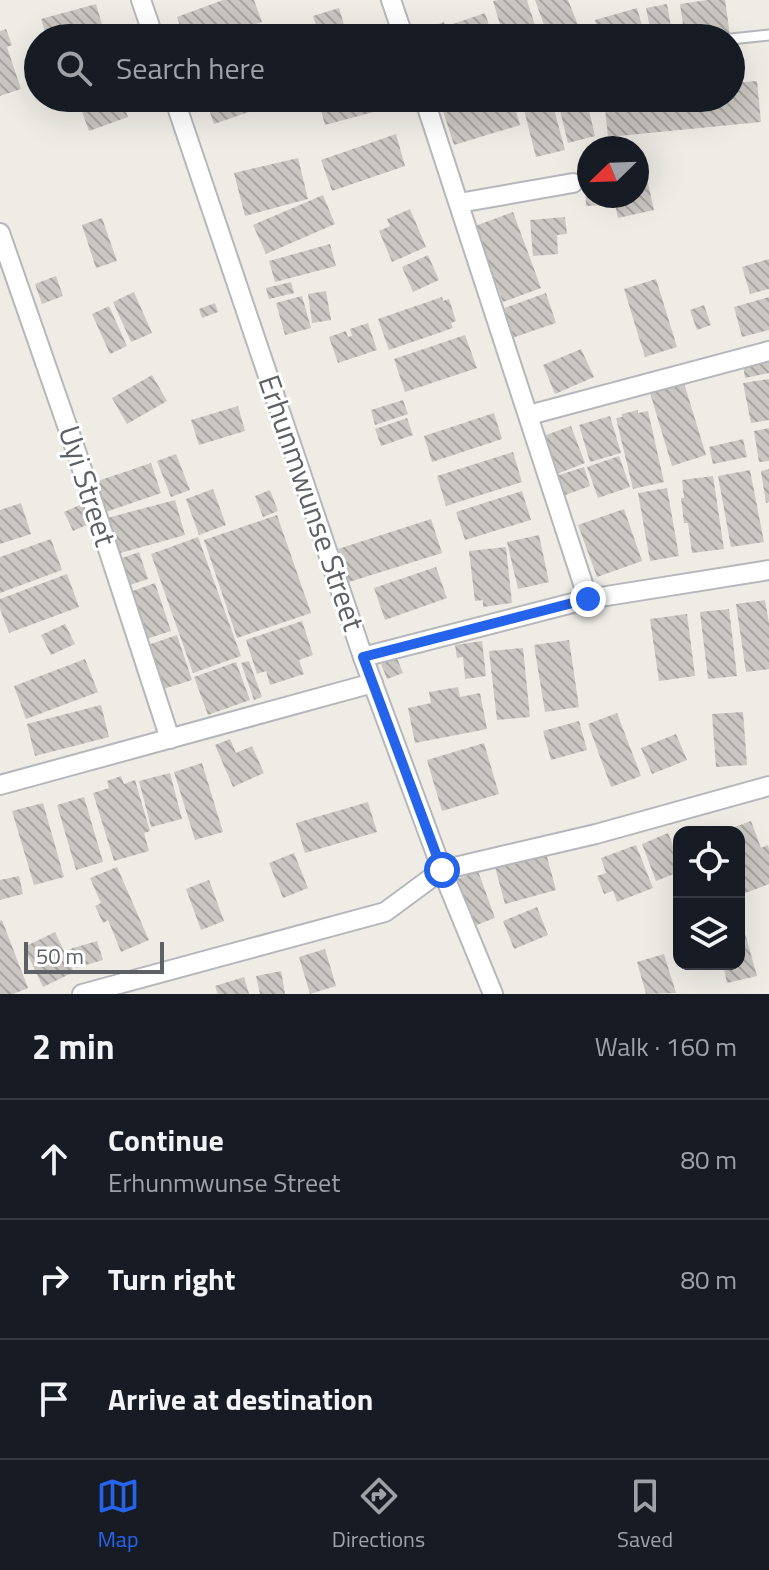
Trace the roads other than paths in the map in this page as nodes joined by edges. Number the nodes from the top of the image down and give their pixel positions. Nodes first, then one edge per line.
1 (141, 0) edge
2 (391, 0) edge
3 (149, 24) edge
4 (399, 24) edge
5 (769, 35) edge
6 (745, 38) edge
7 (179, 112) edge
8 (429, 112) edge
9 (573, 183) dead end
10 (459, 203) junction
11 (0, 233) edge
12 (769, 351) edge
13 (529, 415) junction
14 (769, 570) edge
15 (588, 599) junction
16 (363, 657) junction
17 (373, 683) junction
18 (170, 739) junction
19 (0, 785) edge
20 (769, 786) edge
21 (442, 870) junction
22 (82, 994) edge
23 (493, 994) edge

1 - 3 street
2 - 4 street
5 - 6 lane
7 - 16 street, Erhunmwunse Street
8 - 10 street
9 - 10 street
10 - 13 street
11 - 18 street, Uyi Street
12 - 13 street
13 - 15 street
14 - 15 street
15 - 16 street
16 - 17 street, Erhunmwunse Street
17 - 18 street
17 - 21 street, Erhunmwunse Street
18 - 19 street
20 - 21 street
21 - 22 street
21 - 23 street, Erhunmwunse Street

